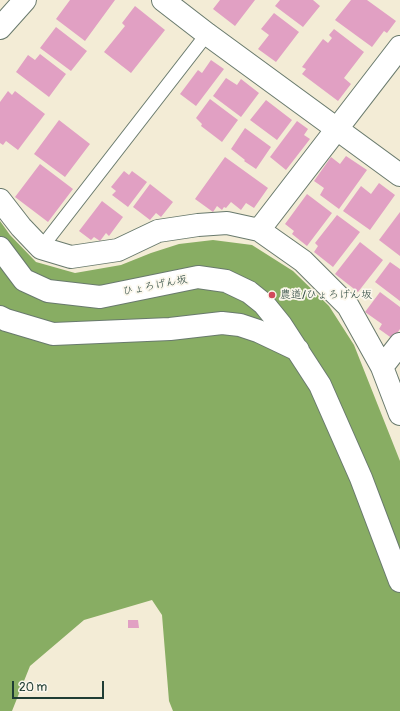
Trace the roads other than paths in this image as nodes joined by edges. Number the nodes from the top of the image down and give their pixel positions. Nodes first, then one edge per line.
1 (25, 0) edge
2 (163, 0) edge
3 (0, 28) edge
4 (207, 34) junction
5 (400, 47) edge
6 (337, 129) junction
7 (400, 175) edge
8 (0, 200) edge
9 (259, 230) junction
10 (0, 248) edge
11 (41, 248) junction
12 (0, 317) edge
13 (400, 344) edge
14 (298, 350) junction
15 (382, 367) junction
16 (400, 414) edge
17 (400, 581) edge

1 - 3 street
2 - 4 street
4 - 6 street
4 - 11 lane
5 - 6 street
6 - 7 street
6 - 9 street
8 - 11 street
9 - 11 street
9 - 15 street
10 - 14 street, ひょろげん坂
12 - 14 street
13 - 15 street
14 - 17 street, ひょろげん坂
15 - 16 street

